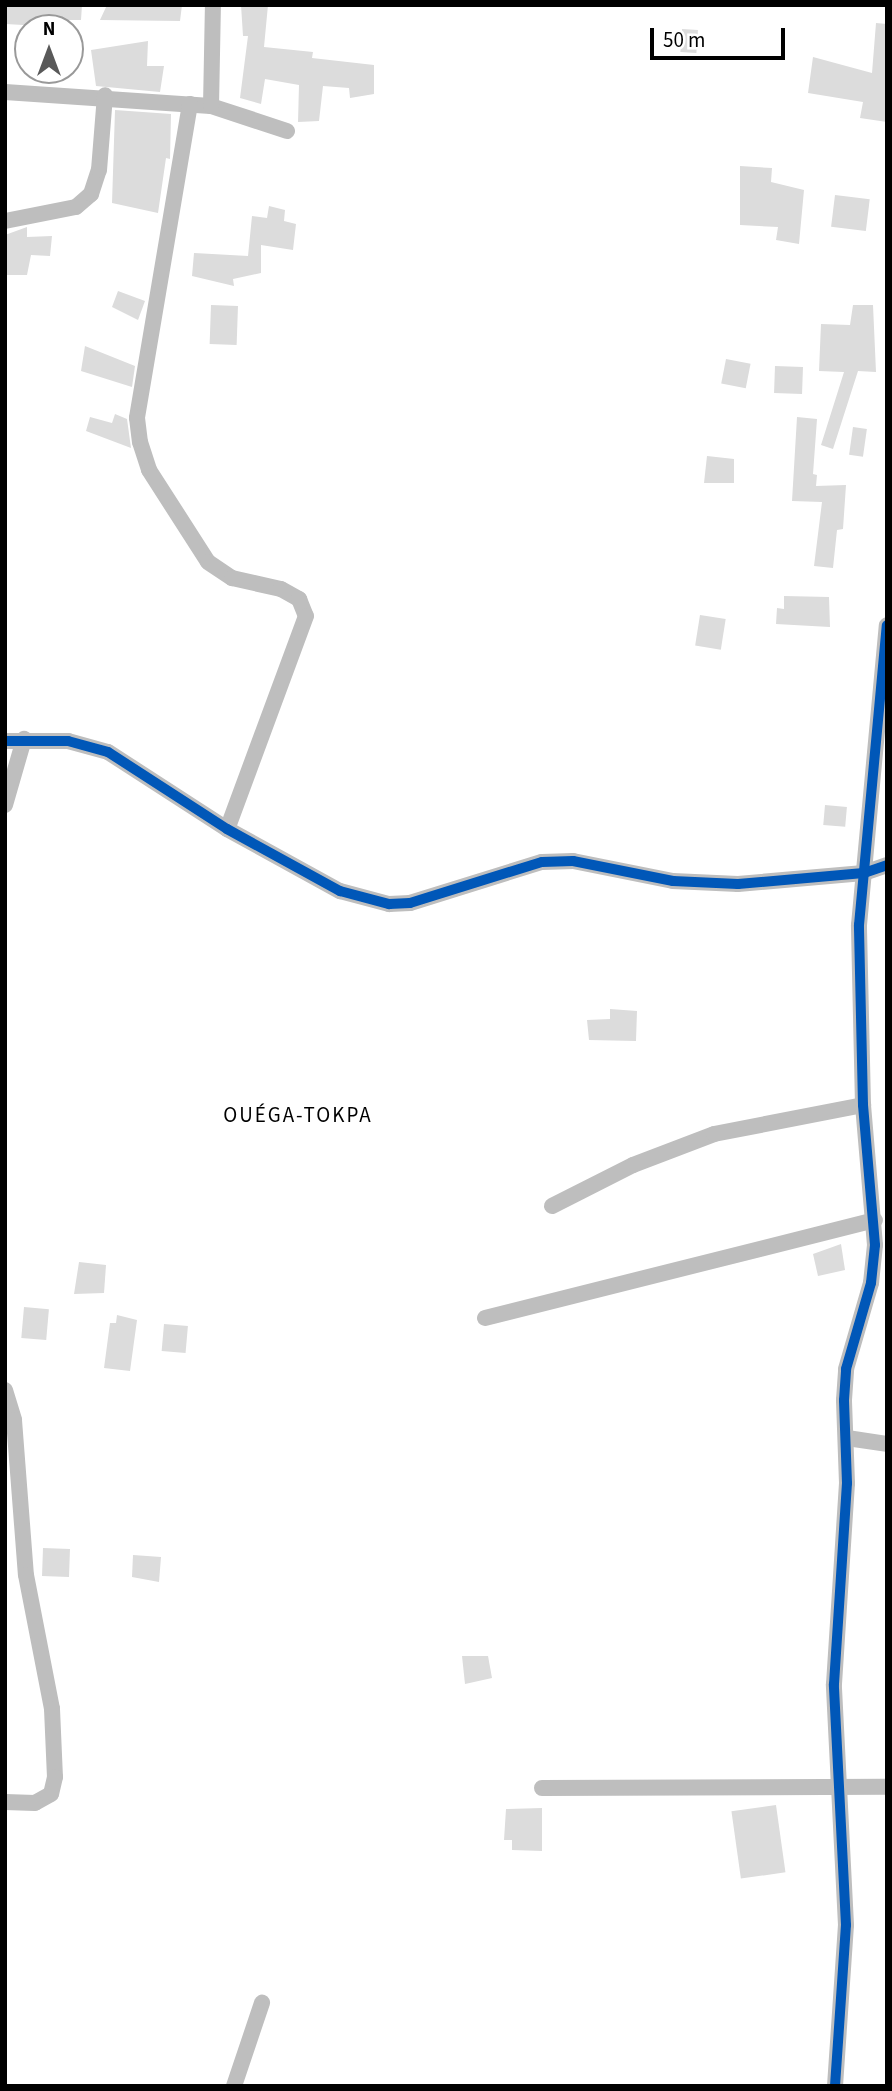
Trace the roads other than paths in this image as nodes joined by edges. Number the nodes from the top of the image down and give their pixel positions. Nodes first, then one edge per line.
1 (214, 5) edge
2 (5, 92) edge
3 (105, 95) junction
4 (190, 104) junction
5 (211, 106) junction
6 (287, 131) dead end
7 (5, 221) edge
8 (887, 625) edge
9 (24, 739) junction
10 (5, 741) edge
11 (5, 805) edge
12 (228, 829) junction
13 (887, 865) edge
14 (864, 873) junction
15 (863, 1105) junction
16 (552, 1206) dead end
17 (875, 1220) junction
18 (485, 1318) dead end
19 (5, 1390) edge
20 (847, 1438) junction
21 (887, 1444) edge
22 (887, 1787) edge
23 (542, 1788) dead end
24 (836, 1789) junction
25 (5, 1802) edge
26 (262, 2003) dead end
27 (234, 2086) edge
28 (835, 2086) edge

1 - 5 street
2 - 3 street
3 - 4 street
3 - 7 street
4 - 5 street
4 - 12 street
5 - 6 street
8 - 14 street
9 - 10 street
9 - 11 street
9 - 12 street
12 - 14 street
13 - 14 street
14 - 15 street
15 - 16 street
15 - 17 street
17 - 18 street
17 - 20 street
19 - 25 street
20 - 21 street
20 - 24 street
22 - 24 street
23 - 24 street
24 - 28 street
26 - 27 street

